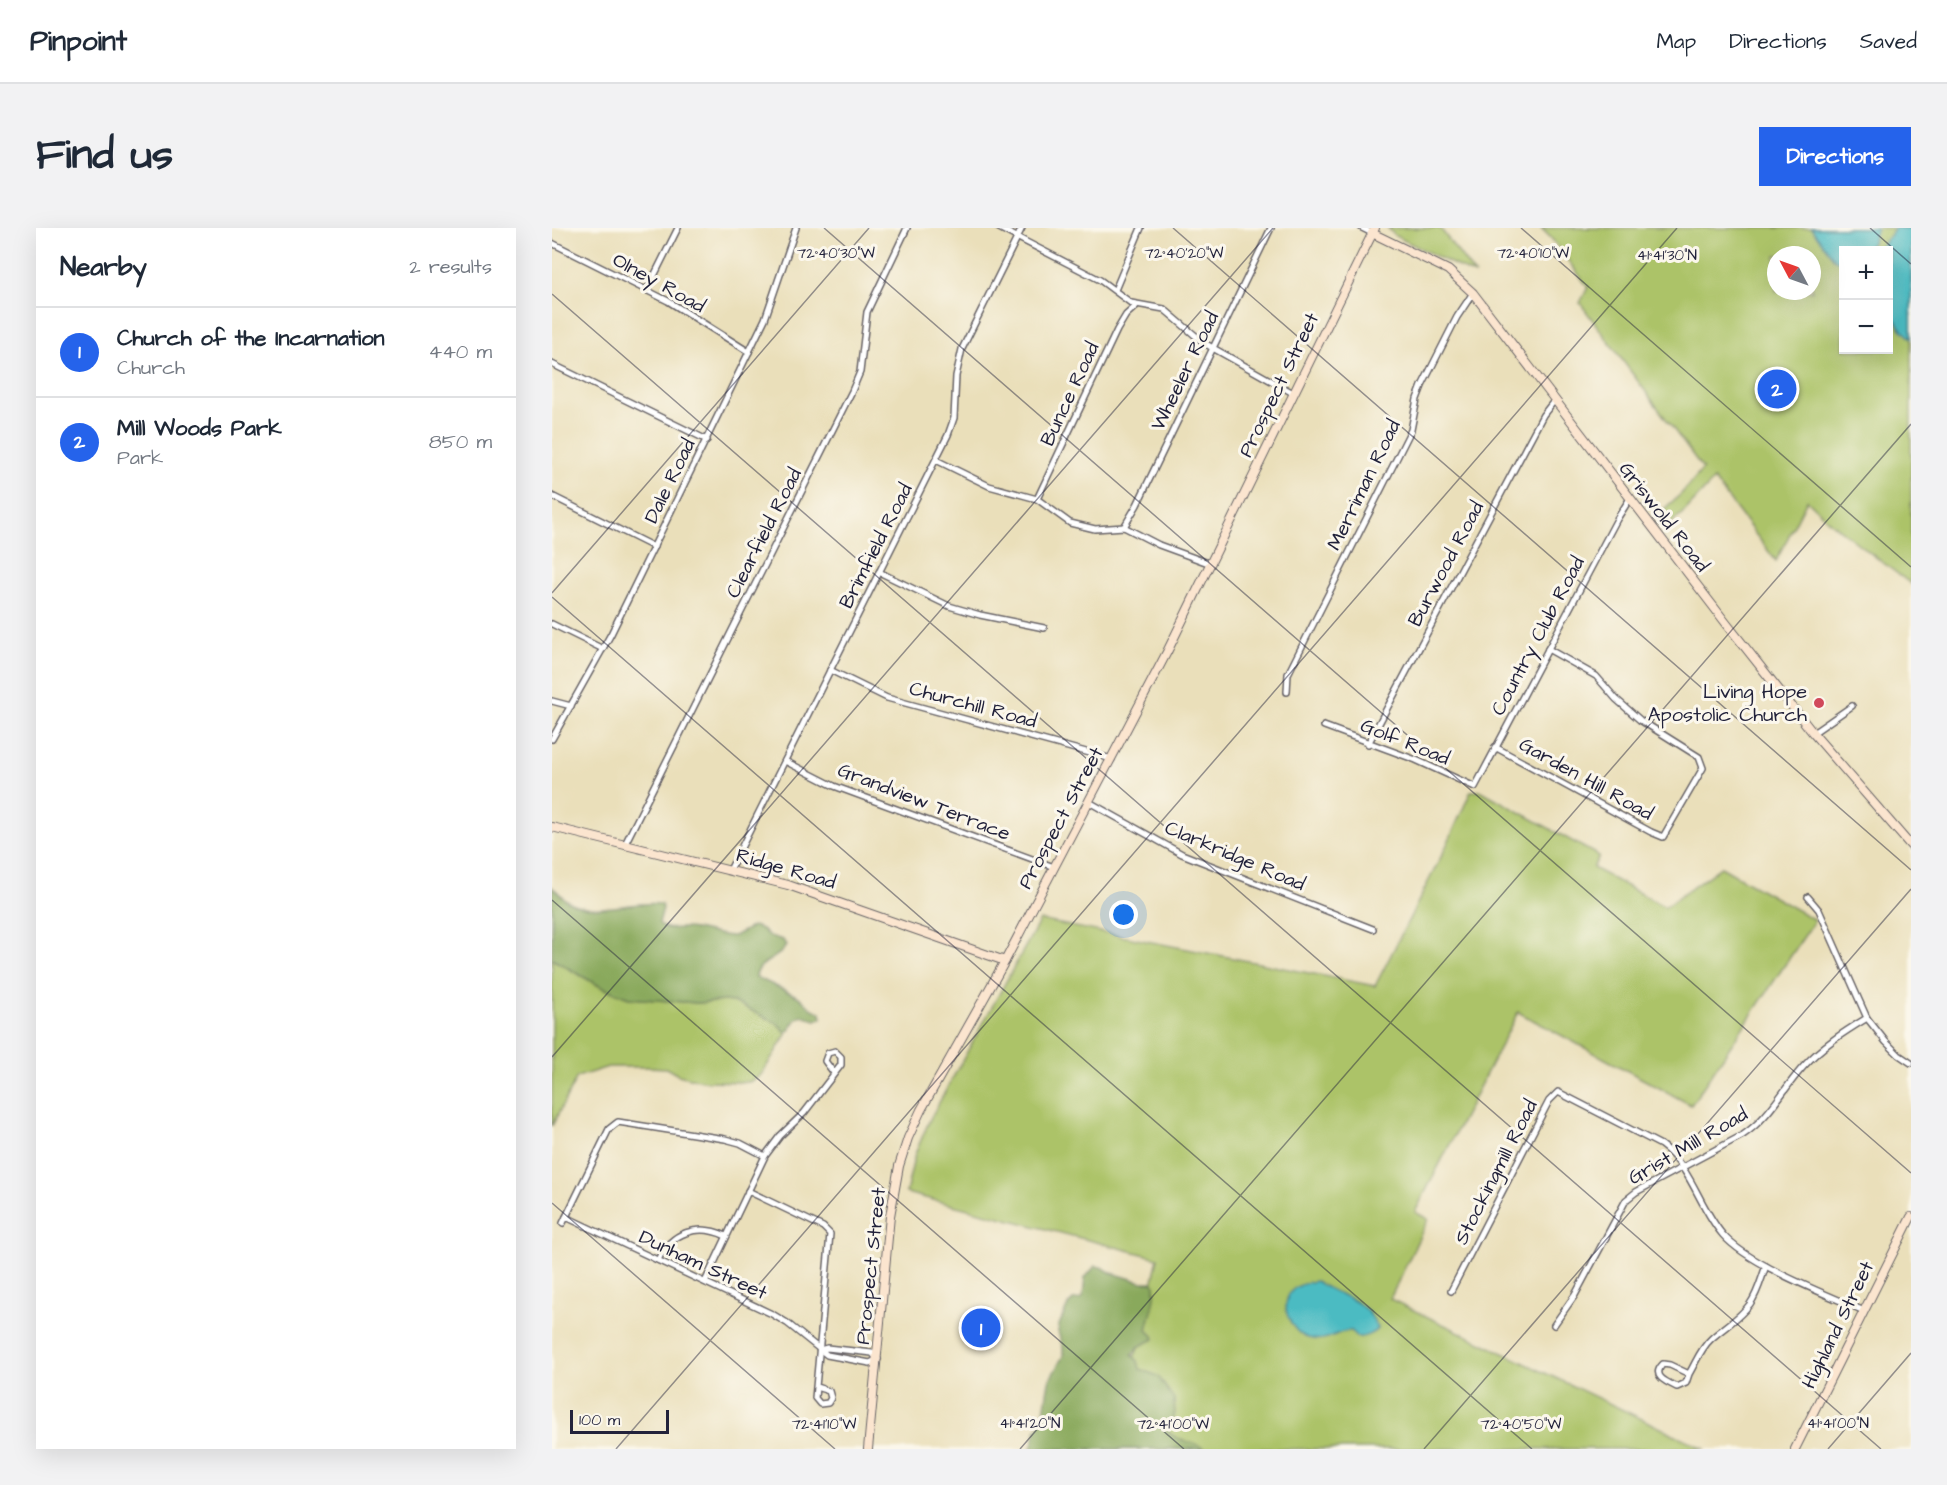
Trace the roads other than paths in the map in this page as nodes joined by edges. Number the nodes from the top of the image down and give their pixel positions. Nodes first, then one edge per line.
1 (678, 228) edge
2 (796, 228) edge
3 (907, 228) edge
4 (999, 228) edge
5 (1022, 228) edge
6 (1141, 228) edge
7 (1271, 228) edge
8 (1362, 228) edge
9 (1373, 231) edge
10 (1018, 237) junction
11 (552, 243) edge
12 (647, 290) junction
13 (1115, 290) junction
14 (1473, 293) junction
15 (1136, 306) junction
16 (1212, 347) junction
17 (749, 352) junction
18 (552, 364) edge
19 (1293, 393) junction
20 (1554, 400) junction
21 (707, 440) junction
22 (936, 460) junction
23 (552, 496) edge
24 (1037, 500) junction
25 (1629, 500) junction
26 (1124, 527) junction
27 (654, 546) junction
28 (1210, 564) junction
29 (879, 572) junction
30 (552, 624) edge
31 (1044, 628) dead end
32 (603, 649) junction
33 (1548, 649) junction
34 (830, 670) junction
35 (1287, 692) dead end
36 (552, 701) edge
37 (571, 706) junction
38 (1852, 706) dead end
39 (1324, 726) dead end
40 (1813, 733) junction
41 (552, 739) edge
42 (1368, 744) junction
43 (1495, 747) junction
44 (1112, 759) junction
45 (785, 761) junction
46 (1475, 787) joint
47 (1089, 802) junction
48 (552, 827) edge
49 (625, 844) junction
50 (1911, 846) edge
51 (1054, 867) junction
52 (730, 870) junction
53 (1808, 897) dead end
54 (1373, 929) dead end
55 (1005, 961) junction
56 (1867, 1018) junction
57 (1911, 1063) edge
58 (834, 1073) dead end
59 (765, 1156) junction
60 (1683, 1167) junction
61 (748, 1191) junction
62 (566, 1217) junction
63 (1911, 1217) edge
64 (563, 1223) dead end
65 (726, 1236) junction
66 (658, 1260) junction
67 (1766, 1266) junction
68 (705, 1282) junction
69 (1451, 1291) dead end
70 (1864, 1311) junction
71 (1554, 1325) dead end
72 (820, 1350) junction
73 (878, 1359) junction
74 (1689, 1374) junction
75 (816, 1387) dead end
76 (868, 1449) edge
77 (1796, 1449) edge

1 - 12 street
2 - 17 street, Dale Road
3 - 49 street, Clearfield Road
4 - 10 street
5 - 10 street, Brimfield Road
6 - 13 street
7 - 16 street, Wheeler Road
8 - 9 street
9 - 14 street, Griswold Road
9 - 19 street, Prospect Street
10 - 13 street
10 - 22 street, Brimfield Road
11 - 12 street, Olney Road
12 - 17 street, Olney Road
13 - 15 street
14 - 20 street, Griswold Road
14 - 35 street, Merriman Road
15 - 16 street
15 - 24 street, Bunce Road
16 - 19 street
16 - 26 street, Wheeler Road
17 - 21 street, Dale Road
18 - 21 street
19 - 28 street, Prospect Street
20 - 25 street, Griswold Road
20 - 42 street, Burwood Road
21 - 27 street, Dale Road
22 - 24 street
22 - 29 street, Brimfield Road
23 - 27 street
24 - 26 street
25 - 33 street, Country Club Road
25 - 40 street, Griswold Road
26 - 28 street
27 - 32 street, Dale Road
28 - 44 street, Prospect Street
29 - 31 street
29 - 34 street, Brimfield Road
30 - 32 street
32 - 37 street, Dale Road
33 - 43 street, Country Club Road
33 - 43 street, Garden Hill Road
34 - 44 street, Churchill Road
34 - 45 street, Brimfield Road
36 - 37 street
37 - 41 street, Dale Road
38 - 40 street
39 - 42 street, Golf Road
40 - 50 street, Griswold Road
42 - 46 street, Golf Road
43 - 46 street, Country Club Road
44 - 47 street, Prospect Street
45 - 51 street, Grandview Terrace
45 - 52 street, Brimfield Road
47 - 51 street, Prospect Street
47 - 54 street, Clarkridge Road
48 - 49 street, Ridge Road
49 - 52 street, Ridge Road
51 - 55 street, Prospect Street
52 - 55 street, Ridge Road
53 - 56 street
55 - 73 street, Prospect Street
56 - 57 street
56 - 60 street, Grist Mill Road
58 - 59 street
59 - 61 street
59 - 62 street
60 - 67 street, Stockingmill Road
60 - 69 street, Stockingmill Road
60 - 71 street, Grist Mill Road
61 - 65 street
61 - 72 street
62 - 64 street
62 - 66 street, Dunham Street
63 - 70 street, Highland Street
65 - 66 street
65 - 68 street
66 - 68 street, Dunham Street
67 - 70 street, Stockingmill Road
67 - 74 street
68 - 72 street, Dunham Street
70 - 77 street, Highland Street
72 - 73 street
72 - 73 street, Dunham Street
72 - 75 street
73 - 76 street, Prospect Street
74 - 74 street

